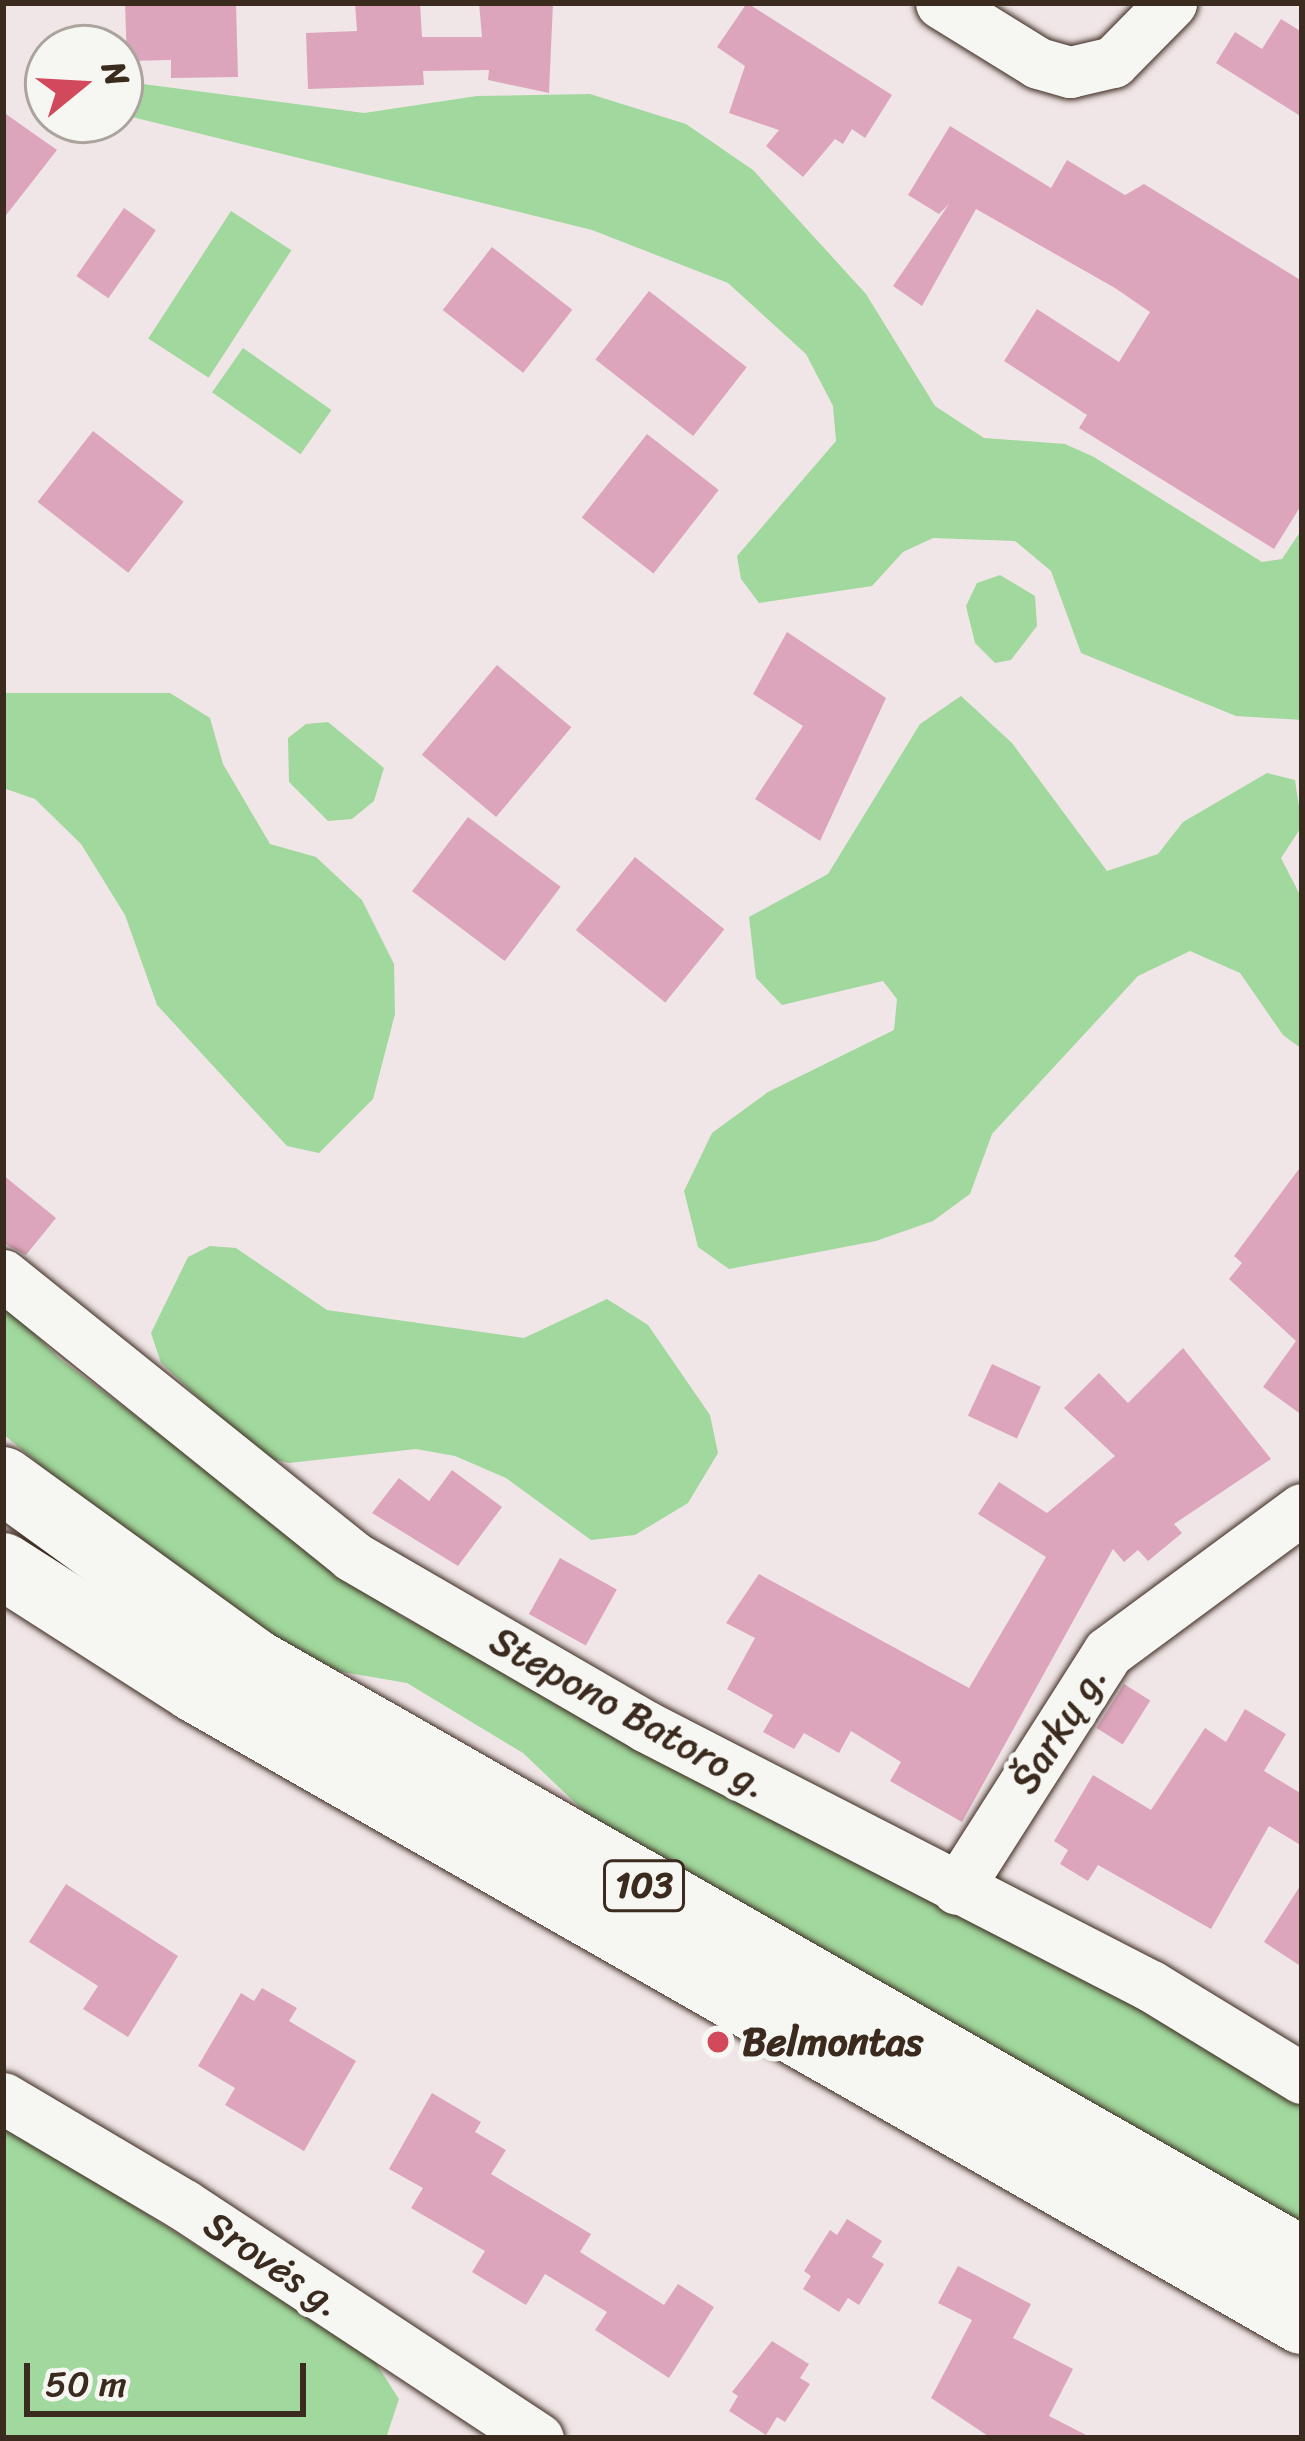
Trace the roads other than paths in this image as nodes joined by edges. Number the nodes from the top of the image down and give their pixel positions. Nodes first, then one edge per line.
1 (940, 3) edge
2 (1171, 3) edge
3 (3, 1275) edge
4 (4, 1480) edge
5 (1302, 1509) edge
6 (3, 1566) edge
7 (957, 1889) junction
8 (1302, 2078) edge
9 (3, 2098) edge
10 (1302, 2260) edge
11 (1302, 2321) edge
12 (538, 2438) edge

1 - 2 street
3 - 7 street, Stepono Batoro g.
4 - 10 main road, 103
5 - 7 street, Šarkų g.
6 - 11 main road, 103
7 - 8 street, Stepono Batoro g.
9 - 12 street, Srovės g.

